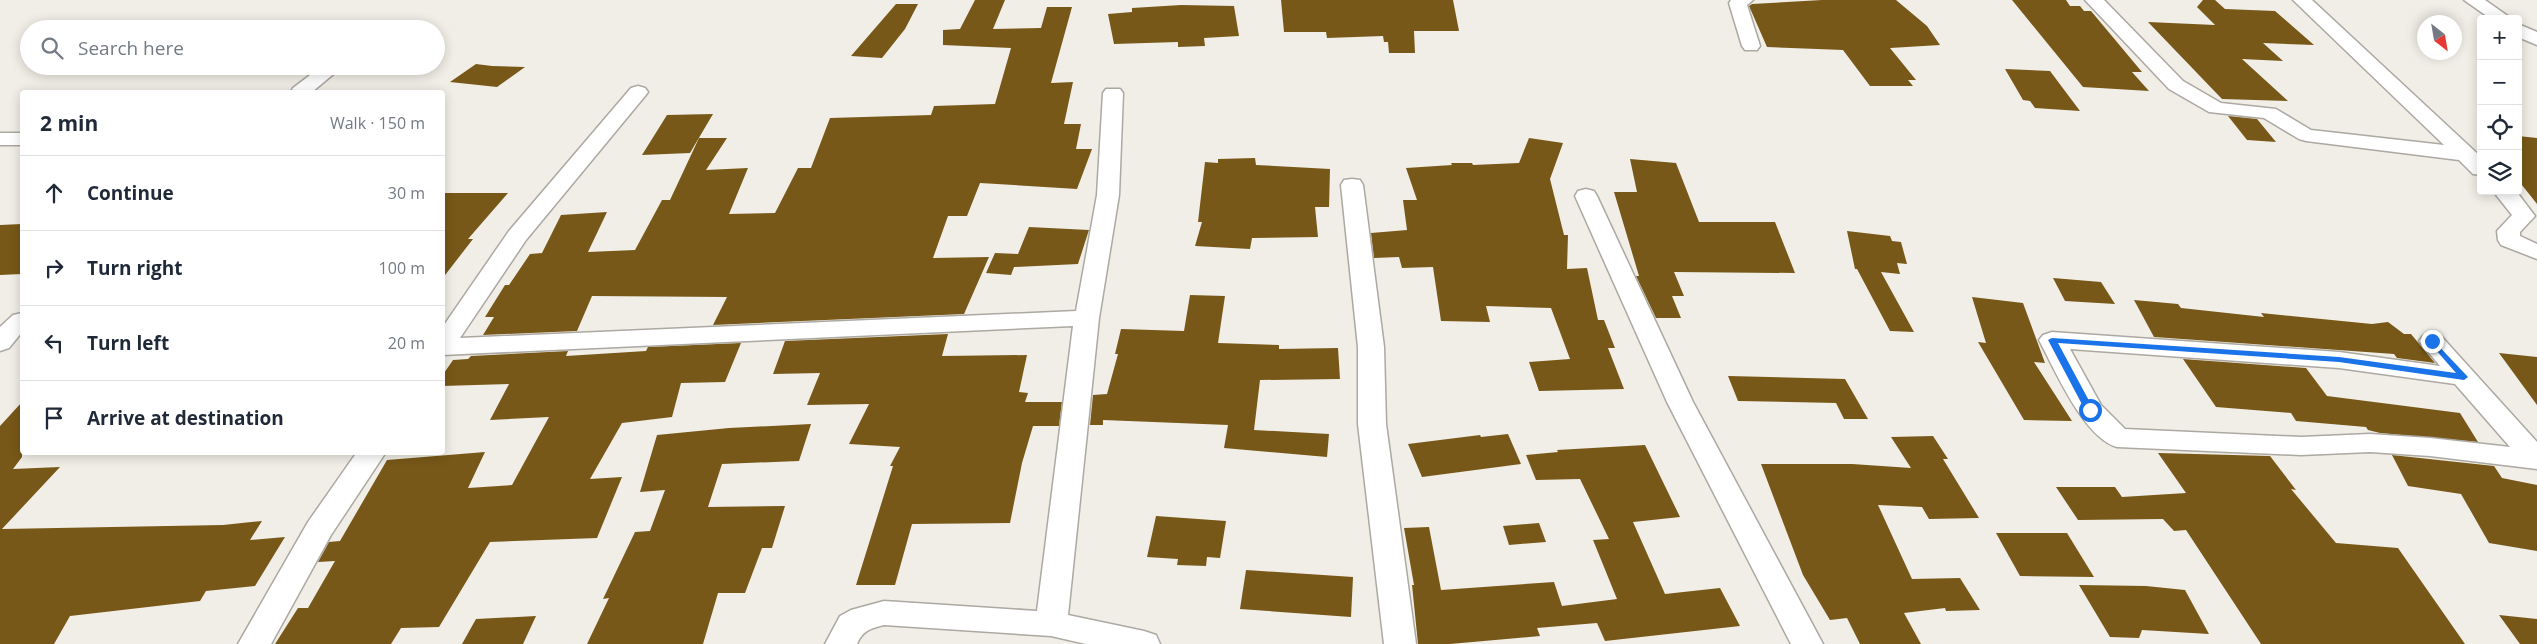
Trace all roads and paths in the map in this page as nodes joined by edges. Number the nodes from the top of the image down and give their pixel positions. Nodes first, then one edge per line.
1 (1744, 0) edge
2 (2094, 0) edge
3 (2302, 0) edge
4 (2473, 0) edge
5 (2497, 15) edge
6 (2522, 31) edge
7 (2537, 40) edge
8 (1751, 46) dead end
9 (322, 75) edge
10 (303, 90) edge
11 (638, 92) dead end
12 (1113, 93) dead end
13 (0, 139) edge
14 (20, 139) edge
15 (2463, 154) junction
16 (2477, 166) edge
17 (1352, 185) dead end
18 (2507, 195) edge
19 (1586, 196) dead end
20 (2537, 252) edge
21 (1087, 318) junction
22 (20, 322) edge
23 (2432, 341) dead end
24 (0, 343) edge
25 (445, 343) edge
26 (445, 347) edge
27 (2464, 377) junction
28 (370, 455) edge
29 (2537, 460) edge
30 (1051, 624) junction
31 (1105, 640) edge
32 (254, 644) edge
33 (841, 644) edge
34 (1144, 644) edge
35 (1400, 644) edge
36 (1806, 644) edge

1 - 8 street
2 - 15 street
3 - 15 street
4 - 5 street
6 - 7 street
9 - 10 street
11 - 25 street
12 - 21 street
13 - 14 street
15 - 16 street
17 - 35 street
18 - 20 street
19 - 36 street
21 - 26 street
21 - 30 street
22 - 24 street
23 - 27 street
27 - 29 street
27 - 29 street
28 - 32 street
30 - 31 street
30 - 33 street
31 - 34 street

